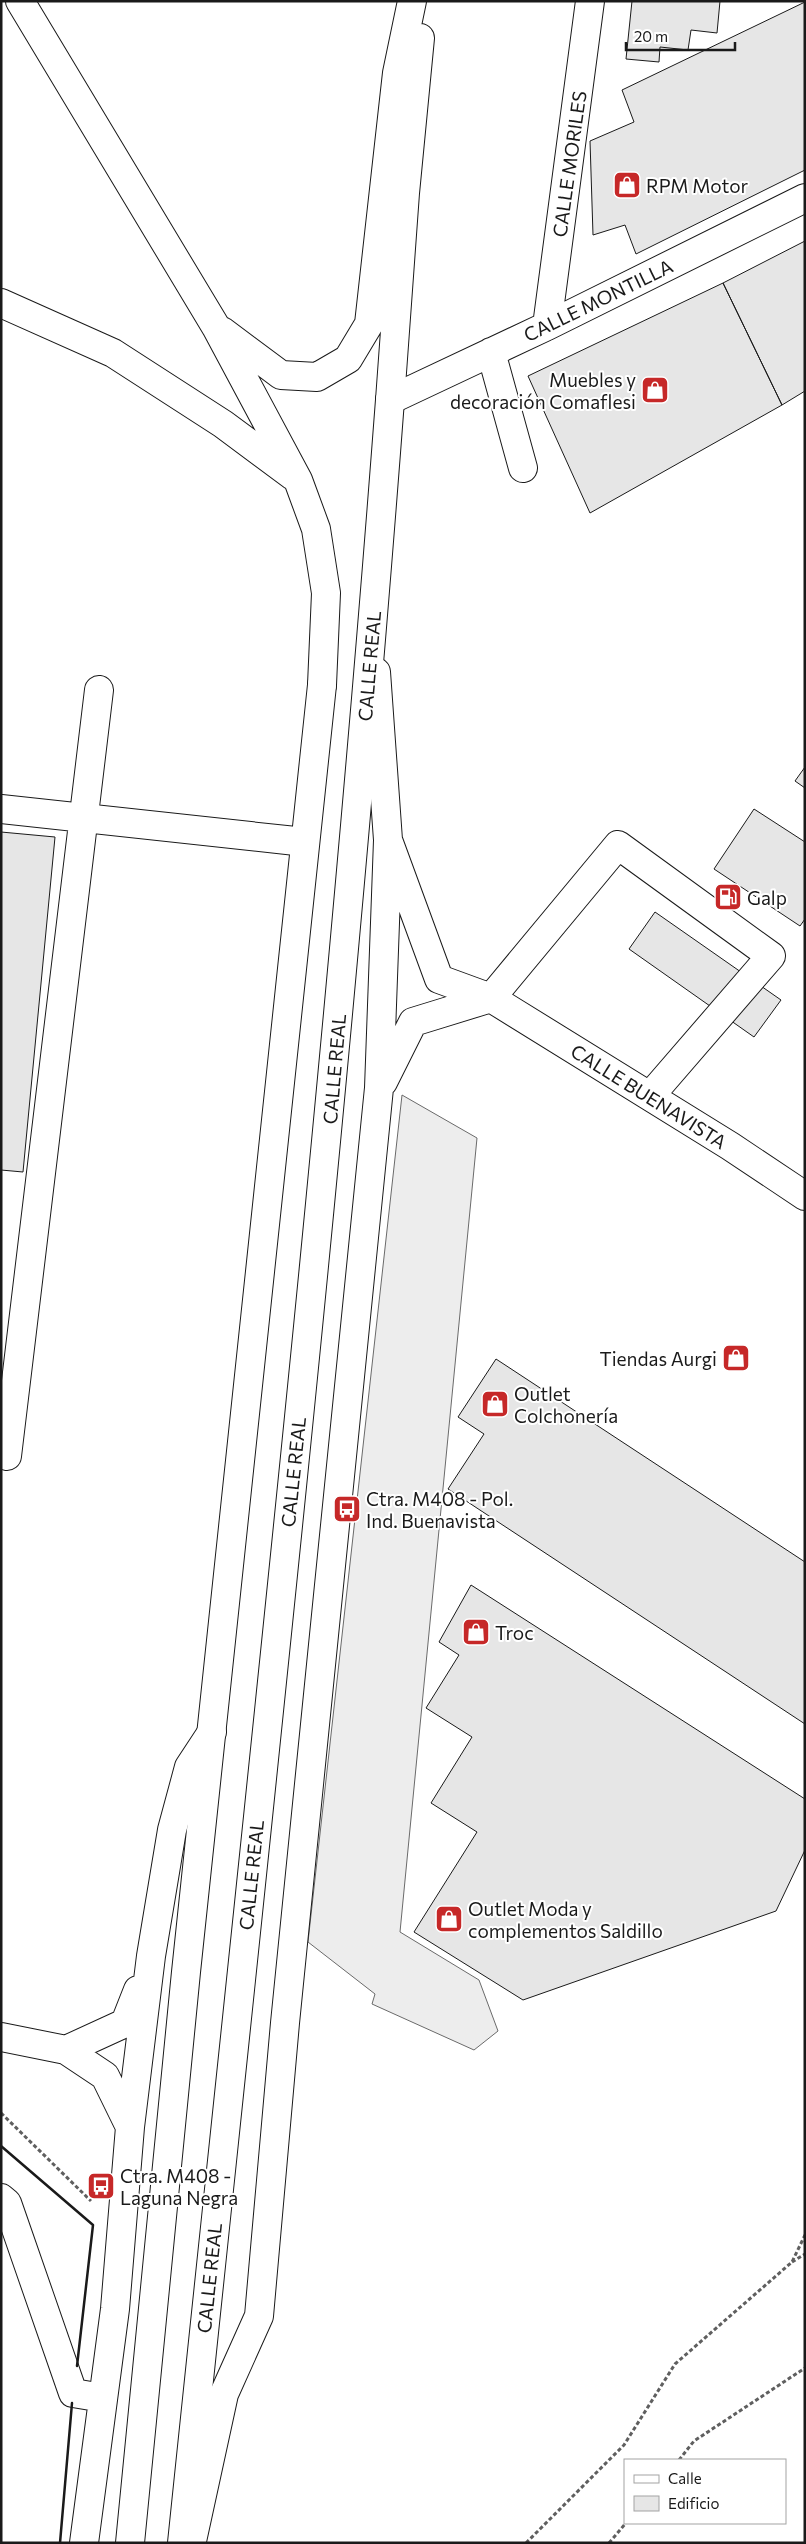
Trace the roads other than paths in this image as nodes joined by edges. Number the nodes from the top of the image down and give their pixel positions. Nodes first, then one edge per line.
1 (20, 1) edge
2 (412, 1) edge
3 (424, 1) edge
4 (590, 1) edge
5 (805, 198) edge
6 (1, 302) edge
7 (547, 326) junction
8 (216, 328) junction
9 (491, 352) junction
10 (390, 400) junction
11 (523, 468) dead end
12 (298, 480) junction
13 (373, 629) junction
14 (99, 690) dead end
15 (1, 809) edge
16 (84, 818) junction
17 (388, 840) junction
18 (305, 842) junction
19 (491, 998) junction
20 (379, 1088) junction
21 (650, 1096) junction
22 (805, 1196) edge
23 (7, 1456) dead end
24 (212, 1732) junction
25 (151, 1956) junction
26 (1, 2037) edge
27 (66, 2050) junction
28 (130, 2127) junction
29 (1, 2198) edge
30 (104, 2398) junction
31 (84, 2543) edge
32 (130, 2543) edge
33 (182, 2543) edge
34 (192, 2543) edge

1 - 8 main road
2 - 8 main road
3 - 10 main road, CALLE REAL
4 - 7 main road, CALLE MORILES
5 - 7 main road, CALLE MONTILLA
6 - 12 main road
7 - 9 main road, CALLE MONTILLA
8 - 12 main road
9 - 10 main road, CALLE MONTILLA
9 - 11 main road
10 - 13 main road, CALLE REAL
12 - 18 main road
13 - 17 main road, CALLE BUENAVISTA
13 - 33 main road, CALLE REAL
14 - 16 main road
15 - 16 main road
16 - 18 main road
16 - 23 main road
17 - 19 main road, CALLE BUENAVISTA
17 - 20 main road
18 - 24 main road
19 - 20 main road
19 - 21 main road, CALLE BUENAVISTA
19 - 21 main road
20 - 34 main road
21 - 22 main road, CALLE BUENAVISTA
24 - 25 main road
24 - 32 main road
25 - 27 main road
25 - 28 main road
26 - 27 main road
27 - 28 main road
28 - 30 main road
29 - 30 main road
30 - 31 main road

